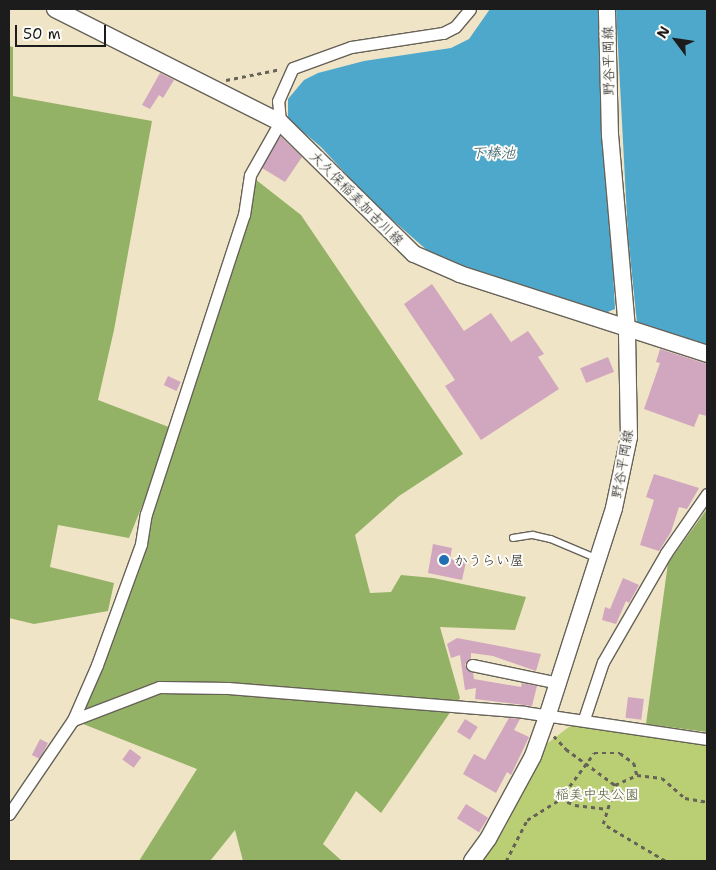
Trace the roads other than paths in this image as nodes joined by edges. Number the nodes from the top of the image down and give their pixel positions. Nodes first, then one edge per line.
1 (55, 9) edge
2 (470, 9) edge
3 (607, 9) edge
4 (280, 122) junction
5 (627, 328) junction
6 (707, 354) edge
7 (707, 494) edge
8 (513, 538) dead end
9 (598, 559) junction
10 (472, 665) dead end
11 (558, 682) junction
12 (584, 719) junction
13 (73, 720) junction
14 (548, 724) junction
15 (707, 739) edge
16 (9, 814) edge
17 (472, 861) edge

1 - 4 main road, 大久保稲美加古川線
2 - 4 street
3 - 5 main road, 野谷平岡線
4 - 5 main road, 大久保稲美加古川線
4 - 13 street
5 - 6 main road, 大久保稲美加古川線
5 - 9 main road, 野谷平岡線
7 - 12 street
8 - 9 lane
9 - 11 main road, 野谷平岡線
10 - 11 street
11 - 14 main road, 野谷平岡線
12 - 14 street
12 - 15 street
13 - 14 street
13 - 16 street
14 - 17 main road, 野谷平岡線

